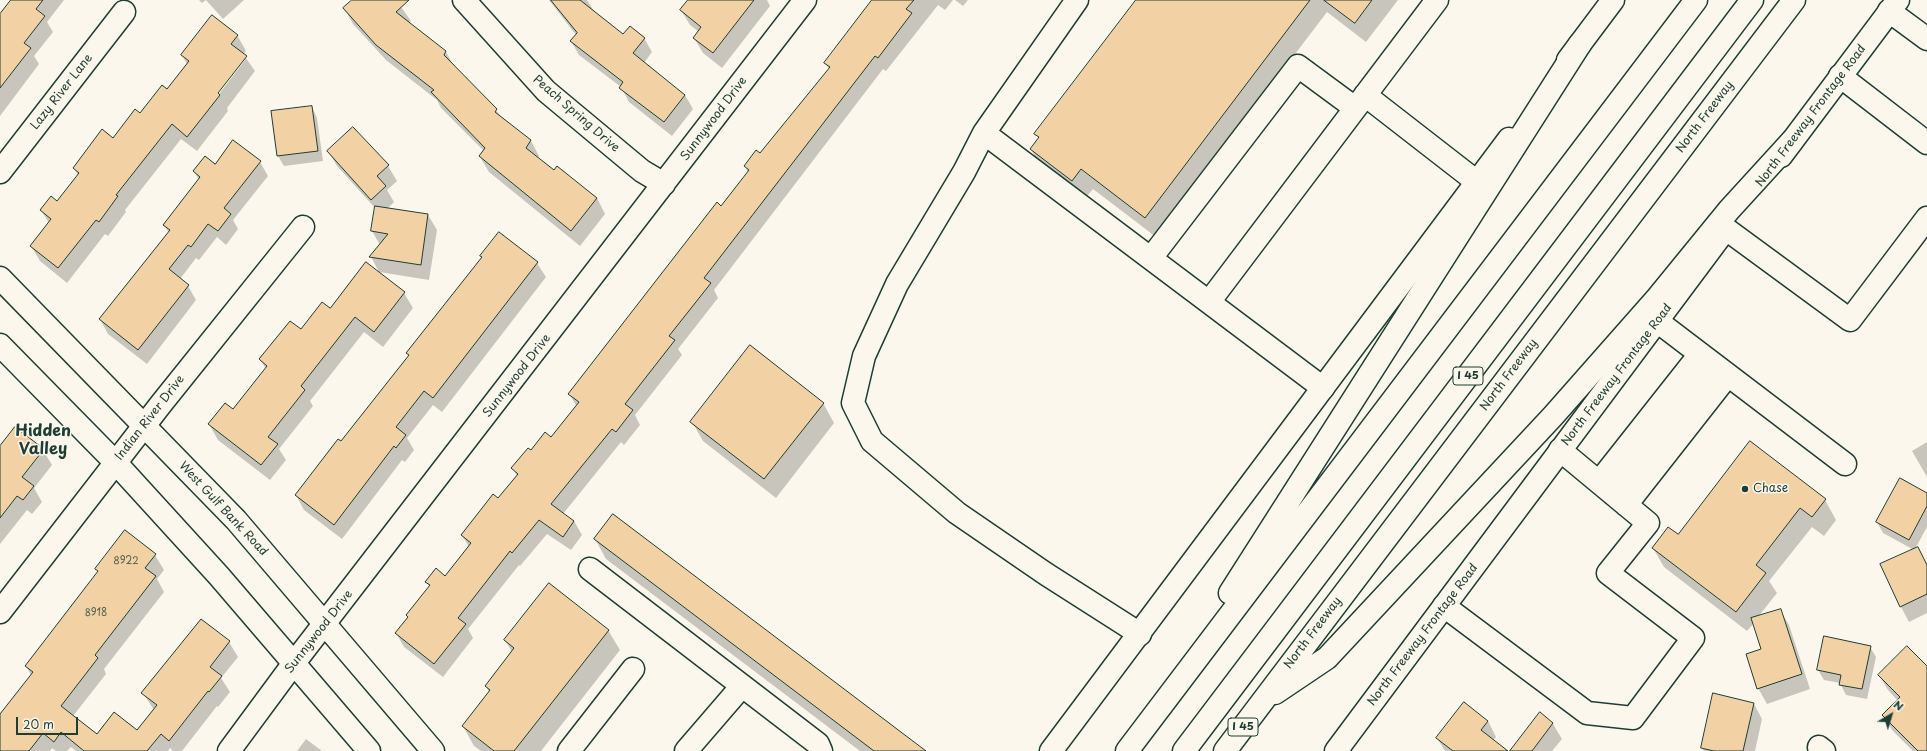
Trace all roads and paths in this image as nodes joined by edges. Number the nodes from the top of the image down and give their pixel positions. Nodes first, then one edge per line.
1 (464, 0) edge
2 (805, 0) edge
3 (1077, 0) edge
4 (1437, 0) edge
5 (1613, 0) edge
6 (1696, 0) edge
7 (1752, 0) edge
8 (1794, 0) edge
9 (1894, 6) edge
10 (124, 12) dead end
11 (1927, 39) edge
12 (1580, 44) junction
13 (1840, 76) junction
14 (1360, 102) junction
15 (984, 133) junction
16 (1792, 141) junction
17 (1927, 143) edge
18 (0, 172) edge
19 (1477, 182) junction
20 (664, 184) junction
21 (1927, 218) edge
22 (303, 227) dead end
23 (1726, 230) junction
24 (1151, 258) junction
25 (0, 278) edge
26 (1209, 302) junction
27 (1657, 321) junction
28 (0, 345) edge
29 (1714, 364) junction
30 (1323, 388) junction
31 (144, 426) junction
32 (1560, 450) junction
33 (115, 462) junction
34 (1845, 464) dead end
35 (1613, 494) junction
36 (590, 569) dead end
37 (1444, 606) junction
38 (0, 612) edge
39 (325, 624) junction
40 (1140, 634) junction
41 (294, 663) junction
42 (633, 669) dead end
43 (742, 686) junction
44 (1261, 702) junction
45 (1145, 727) junction
46 (1337, 750) edge
47 (228, 751) edge
48 (369, 751) edge
49 (434, 751) edge
50 (569, 751) edge
51 (686, 751) edge
52 (821, 751) edge
53 (1051, 751) edge
54 (1127, 751) edge
55 (1184, 751) edge
56 (1224, 751) edge

1 - 20 main road, Peach Spring Drive
2 - 20 main road, Sunnywood Drive
3 - 15 main road
4 - 14 main road
5 - 12 main road
6 - 45 main road
7 - 55 main road, I 45
8 - 44 main road, North Freeway / I 45
9 - 11 main road
9 - 13 main road, North Freeway Frontage Road
10 - 18 main road, Lazy River Lane
12 - 19 main road
12 - 45 main road
13 - 16 main road, North Freeway Frontage Road
13 - 17 main road
14 - 19 main road
14 - 24 main road
14 - 26 main road
15 - 24 main road
15 - 40 main road
16 - 23 main road, North Freeway Frontage Road
16 - 44 main road
19 - 30 main road
20 - 39 main road, Sunnywood Drive
21 - 23 main road
22 - 31 main road, Indian River Drive
23 - 27 main road, North Freeway Frontage Road
24 - 26 main road
25 - 31 main road, West Gulf Bank Road
26 - 30 main road
27 - 29 main road
27 - 32 main road, North Freeway Frontage Road
28 - 33 main road
29 - 34 main road
29 - 35 main road
29 - 35 main road
30 - 40 main road
31 - 33 main road, Indian River Drive
31 - 39 main road, West Gulf Bank Road
32 - 35 main road
32 - 37 main road, North Freeway Frontage Road
33 - 38 main road, Indian River Drive
33 - 41 main road
35 - 37 main road
36 - 43 main road
37 - 46 main road, North Freeway Frontage Road
39 - 41 main road, Sunnywood Drive
39 - 49 main road, West Gulf Bank Road
40 - 53 main road
41 - 47 main road, Sunnywood Drive
41 - 48 main road
42 - 50 main road
43 - 51 main road
43 - 52 main road
44 - 56 main road, North Freeway / I 45
45 - 54 main road

